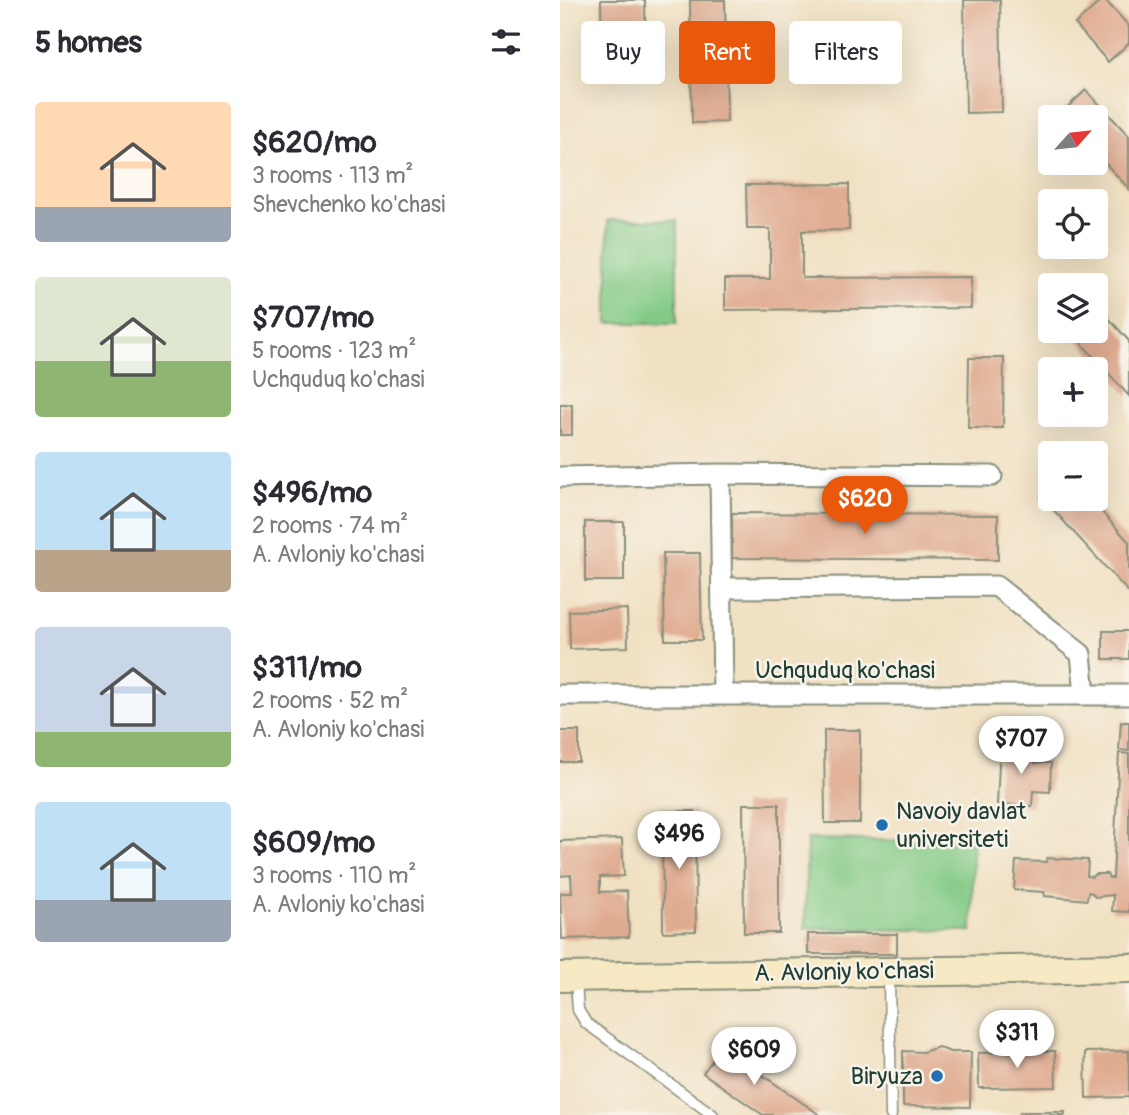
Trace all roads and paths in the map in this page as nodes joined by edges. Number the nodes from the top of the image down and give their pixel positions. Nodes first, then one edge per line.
1 (720, 474) junction
2 (992, 476) dead end
3 (560, 477) edge
4 (723, 588) junction
5 (723, 694) junction
6 (1085, 694) junction
7 (560, 695) edge
8 (1129, 695) edge
9 (1129, 968) edge
10 (889, 980) junction
11 (568, 985) edge
12 (1129, 987) edge
13 (713, 1115) edge
14 (891, 1115) edge

1 - 2 street
1 - 3 street
1 - 4 street
4 - 5 street
4 - 6 street
5 - 6 street, Uchquduq ko'chasi
5 - 7 street, Uchquduq ko'chasi
6 - 8 street, Uchquduq ko'chasi
9 - 10 main road, A. Avloniy ko'chasi
10 - 11 main road, A. Avloniy ko'chasi
10 - 12 main road, A. Avloniy ko'chasi
10 - 14 lane
11 - 13 lane

